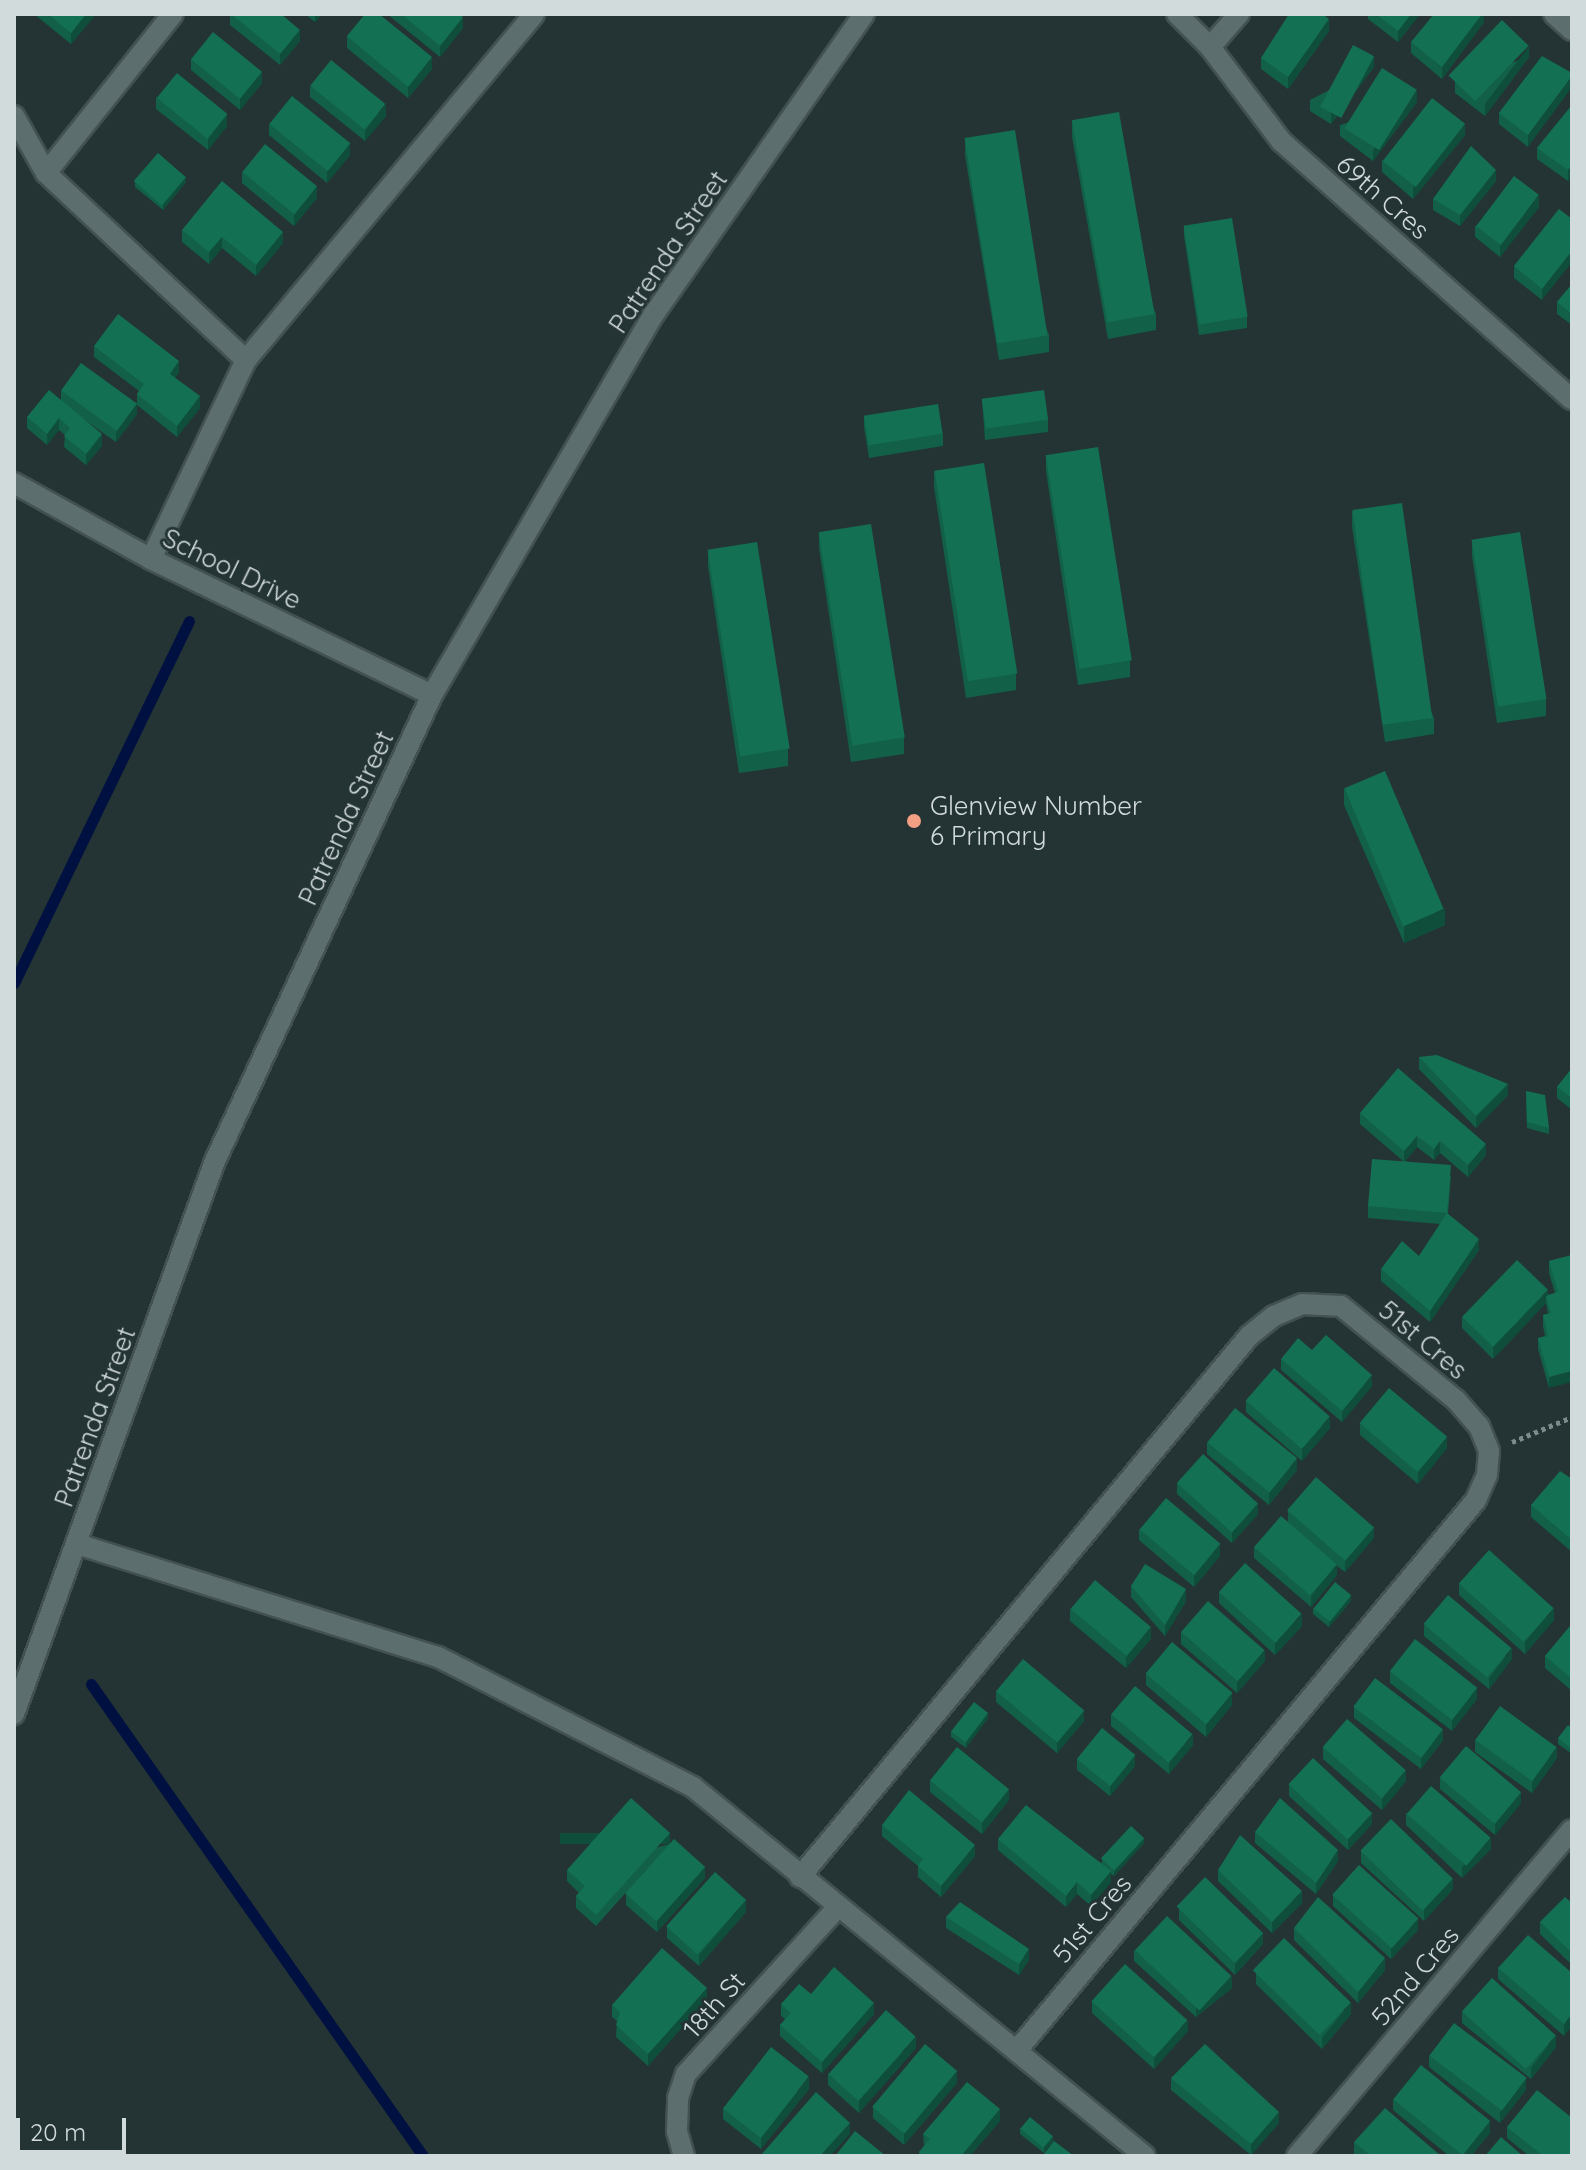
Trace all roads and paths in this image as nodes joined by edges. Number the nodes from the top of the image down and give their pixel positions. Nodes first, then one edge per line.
1 (173, 14) edge
2 (534, 14) edge
3 (864, 14) edge
4 (1177, 14) edge
5 (1239, 14) edge
6 (1554, 14) edge
7 (1572, 30) edge
8 (1210, 47) junction
9 (14, 116) edge
10 (46, 173) junction
11 (246, 360) junction
12 (1572, 399) edge
13 (14, 483) edge
14 (151, 559) junction
15 (432, 695) junction
16 (1572, 1417) edge
17 (1489, 1451) junction
18 (77, 1544) junction
19 (14, 1714) edge
20 (1572, 1830) edge
21 (800, 1877) junction
22 (837, 1908) junction
23 (1019, 2048) junction
24 (684, 2156) edge
25 (1145, 2156) edge
26 (1297, 2156) edge

1 - 10 street
2 - 11 street
3 - 15 street, Patrenda Street
4 - 8 street, 69th Cres
5 - 8 street
6 - 7 street
8 - 12 street, 69th Cres
9 - 10 street
10 - 11 street
11 - 14 street
13 - 14 street, School Drive
14 - 15 street, School Drive
15 - 18 street, Patrenda Street
16 - 17 path
17 - 21 street, 51st Cres
17 - 23 street, 51st Cres
18 - 19 street, Patrenda Street
18 - 21 street
20 - 26 street, 52nd Cres
21 - 22 street
22 - 23 street
22 - 24 street, 18th St
23 - 25 street

